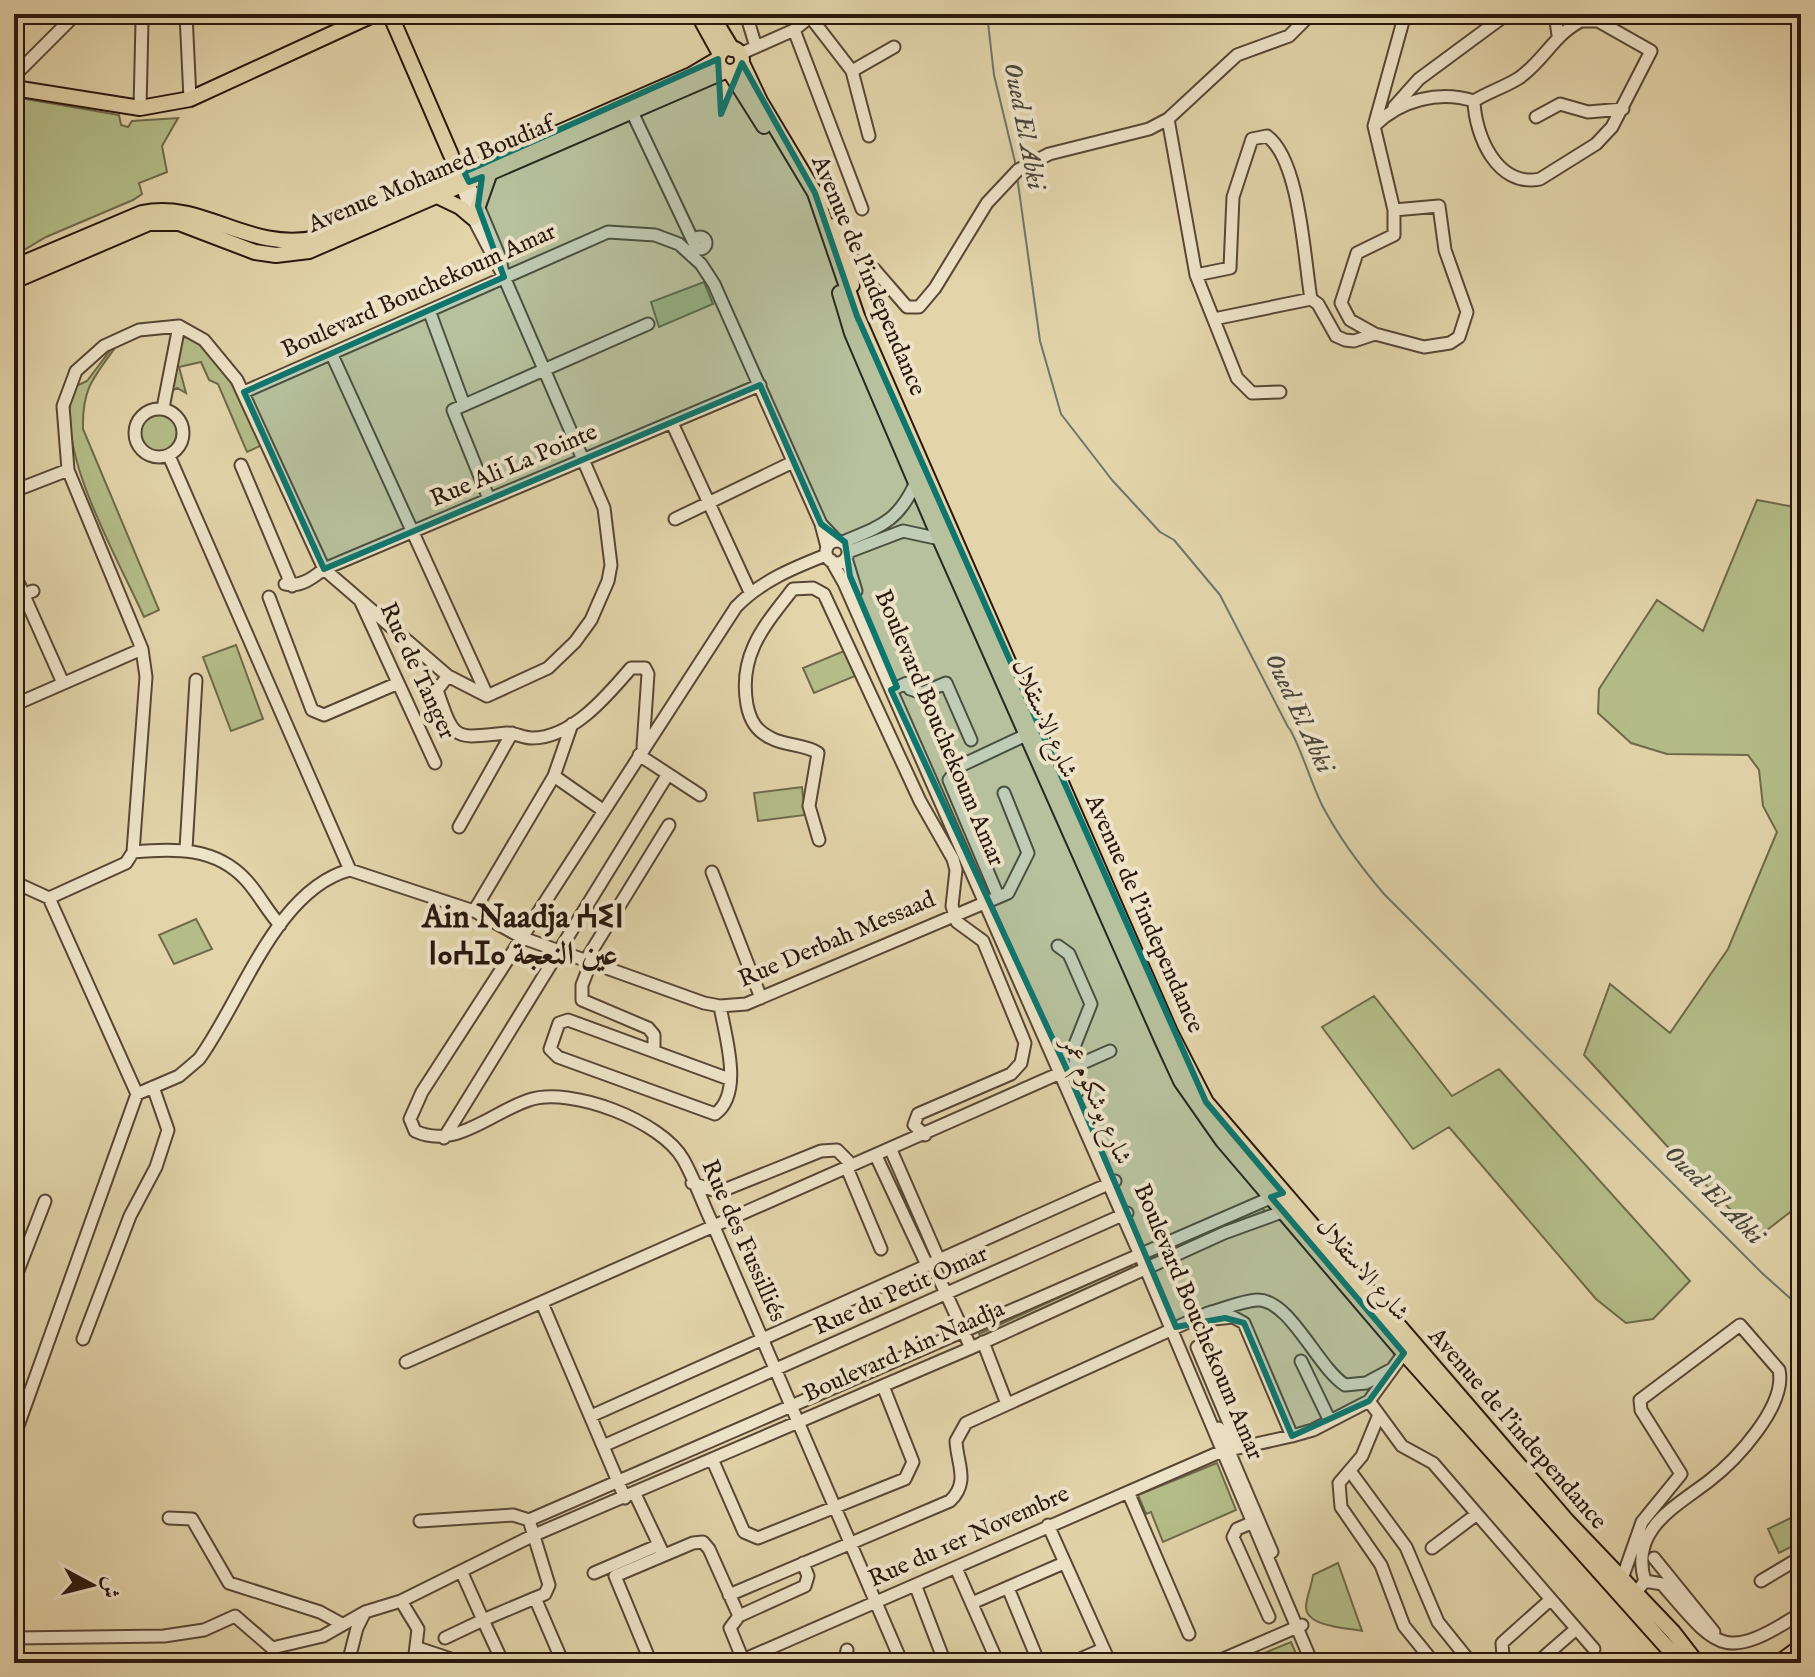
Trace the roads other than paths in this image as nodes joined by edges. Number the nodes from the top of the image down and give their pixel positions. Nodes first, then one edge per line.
1 (186, 14) edge
2 (375, 14) edge
3 (390, 14) edge
4 (698, 14) edge
5 (711, 14) edge
6 (746, 14) edge
7 (1311, 14) edge
8 (1405, 14) edge
9 (1507, 14) edge
10 (1555, 14) edge
11 (1596, 14) edge
12 (70, 16) edge
13 (809, 16) edge
14 (1575, 18) edge
15 (142, 22) dead end
16 (794, 30) junction
17 (1558, 35) junction
18 (756, 47) junction
19 (894, 47) dead end
20 (730, 60) junction
21 (852, 71) junction
22 (14, 76) edge
23 (14, 88) edge
24 (190, 99) junction
25 (1474, 101) junction
26 (140, 108) junction
27 (1623, 109) junction
28 (632, 112) junction
29 (1536, 117) dead end
30 (1168, 119) junction
31 (1378, 123) junction
32 (869, 136) dead end
33 (451, 155) joint
34 (489, 175) junction
35 (462, 179) junction
36 (437, 196) junction
37 (862, 209) dead end
38 (1394, 210) junction
39 (475, 212) junction
40 (693, 250) junction
41 (490, 257) junction
42 (839, 260) junction
43 (14, 267) edge
44 (1196, 275) junction
45 (504, 277) junction
46 (14, 281) edge
47 (484, 286) junction
48 (1311, 299) junction
49 (430, 313) junction
50 (1214, 319) junction
51 (648, 324) dead end
52 (179, 326) junction
53 (1375, 334) junction
54 (332, 355) junction
55 (543, 371) junction
56 (760, 385) junction
57 (244, 392) junction
58 (1280, 392) dead end
59 (464, 405) junction
60 (163, 408) junction
61 (672, 423) junction
62 (169, 456) junction
63 (585, 460) junction
64 (793, 462) junction
65 (241, 465) dead end
66 (68, 470) junction
67 (916, 482) junction
68 (14, 491) edge
69 (489, 499) junction
70 (709, 504) junction
71 (675, 519) dead end
72 (411, 533) junction
73 (940, 539) junction
74 (837, 551) junction
75 (324, 569) junction
76 (784, 572) junction
77 (14, 573) edge
78 (793, 589) junction
79 (750, 592) junction
80 (23, 594) edge
81 (269, 597) dead end
82 (359, 598) junction
83 (142, 649) junction
84 (448, 676) junction
85 (196, 680) dead end
86 (63, 683) junction
87 (396, 684) junction
88 (894, 688) junction
89 (487, 696) junction
90 (14, 705) edge
91 (572, 724) junction
92 (512, 733) junction
93 (1026, 735) junction
94 (971, 740) dead end
95 (641, 751) junction
96 (435, 763) dead end
97 (668, 774) junction
98 (554, 776) junction
99 (1004, 793) dead end
100 (700, 795) dead end
101 (604, 811) junction
102 (669, 825) dead end
103 (459, 827) dead end
104 (819, 840) dead end
105 (186, 849) junction
106 (133, 852) junction
107 (350, 870) junction
108 (712, 872) dead end
109 (14, 882) edge
110 (49, 898) junction
111 (991, 899) junction
112 (474, 911) junction
113 (953, 915) junction
114 (280, 925) junction
115 (523, 938) junction
116 (1058, 946) dead end
117 (558, 951) junction
118 (588, 961) junction
119 (761, 998) junction
120 (720, 1006) junction
121 (654, 1049) junction
122 (1110, 1051) dead end
123 (1069, 1072) junction
124 (729, 1079) junction
125 (153, 1087) junction
126 (137, 1094) junction
127 (925, 1135) junction
128 (444, 1138) junction
129 (891, 1150) junction
130 (876, 1156) junction
131 (847, 1168) junction
132 (1112, 1182) junction
133 (692, 1183) junction
134 (1277, 1195) junction
135 (45, 1201) dead end
136 (1289, 1209) junction
137 (1125, 1214) junction
138 (714, 1227) junction
139 (881, 1249) dead end
140 (1142, 1254) junction
141 (933, 1263) junction
142 (1148, 1268) junction
143 (14, 1281) edge
144 (948, 1294) junction
145 (542, 1303) junction
146 (1178, 1326) junction
147 (965, 1332) junction
148 (83, 1339) dead end
149 (763, 1341) junction
150 (983, 1342) junction
151 (1197, 1347) dead end
152 (971, 1348) junction
153 (1404, 1353) junction
154 (1301, 1361) dead end
155 (406, 1362) dead end
156 (1392, 1369) junction
157 (776, 1371) junction
158 (883, 1386) junction
159 (1369, 1401) junction
160 (1007, 1404) junction
161 (791, 1406) junction
162 (591, 1416) junction
163 (1378, 1417) junction
164 (1330, 1421) junction
165 (797, 1422) junction
166 (1292, 1436) junction
167 (14, 1437) edge
168 (603, 1446) junction
169 (1229, 1449) junction
170 (712, 1459) junction
171 (1350, 1471) junction
172 (617, 1482) junction
173 (1128, 1492) junction
174 (630, 1496) junction
175 (835, 1507) junction
176 (1477, 1514) junction
177 (169, 1518) dead end
178 (529, 1520) junction
179 (420, 1521) dead end
180 (1251, 1523) junction
181 (1048, 1525) junction
182 (532, 1536) junction
183 (850, 1543) junction
184 (1432, 1548) dead end
185 (661, 1550) junction
186 (1801, 1557) edge
187 (1654, 1558) dead end
188 (803, 1563) junction
189 (1064, 1563) junction
190 (956, 1568) junction
191 (462, 1573) junction
192 (594, 1573) dead end
193 (1622, 1579) junction
194 (1645, 1581) junction
195 (1761, 1581) dead end
196 (916, 1587) junction
197 (1008, 1588) junction
198 (1635, 1594) junction
199 (729, 1595) junction
200 (535, 1598) junction
201 (1550, 1600) junction
202 (401, 1601) junction
203 (874, 1602) junction
204 (972, 1603) junction
205 (365, 1612) junction
206 (1801, 1613) edge
207 (739, 1616) junction
208 (1269, 1617) dead end
209 (483, 1620) junction
210 (342, 1624) junction
211 (1300, 1626) junction
212 (1576, 1629) junction
213 (1189, 1634) dead end
214 (14, 1638) edge
215 (445, 1638) dead end
216 (1722, 1642) junction
217 (418, 1648) junction
218 (1801, 1648) edge
219 (1103, 1649) junction
220 (1594, 1649) dead end
221 (847, 1650) dead end
222 (740, 1662) edge
223 (348, 1663) edge
224 (414, 1663) edge
225 (463, 1663) edge
226 (503, 1663) edge
227 (563, 1663) edge
228 (651, 1663) edge
229 (845, 1663) edge
230 (902, 1663) edge
231 (945, 1663) edge
232 (998, 1663) edge
233 (1039, 1663) edge
234 (1071, 1663) edge
235 (1110, 1663) edge
236 (1214, 1663) edge
237 (1312, 1663) edge
238 (1320, 1663) edge
239 (1434, 1663) edge
240 (1471, 1663) edge
241 (1509, 1663) edge
242 (1537, 1663) edge
243 (1681, 1663) edge
244 (1697, 1663) edge
245 (1780, 1663) edge

1 - 24 street
2 - 24 main road
3 - 33 main road
4 - 20 main road
5 - 20 main road
6 - 18 street
7 - 30 street
8 - 31 street
9 - 31 street
10 - 17 street
11 - 14 street
12 - 22 street
13 - 16 street
13 - 21 street
14 - 17 street
14 - 27 street
15 - 26 street
16 - 18 street
16 - 37 street
17 - 25 street
18 - 20 street
19 - 21 street
20 - 28 main road, Avenue Mohamed Boudiaf
20 - 35 main road, Avenue Mohamed Boudiaf
20 - 42 main road, شارع الاستقلال
20 - 42 main road, Avenue de l'independance
21 - 32 street
23 - 26 main road
24 - 26 main road
25 - 27 street
25 - 31 street
27 - 29 street
28 - 34 main road, Avenue Mohamed Boudiaf
28 - 40 street
30 - 42 street
30 - 44 street
31 - 38 street
33 - 35 street
34 - 35 main road, Avenue Mohamed Boudiaf
34 - 39 main road
35 - 36 main road, Avenue Mohamed Boudiaf
35 - 39 street
35 - 43 main road, Avenue Mohamed Boudiaf
36 - 39 main road
36 - 46 main road, Avenue Mohamed Boudiaf
38 - 53 street
38 - 53 street
39 - 41 street
39 - 45 street
40 - 45 street, Boulevard Bouchekoum Amar
40 - 56 street, Boulevard Bouchekoum Amar
41 - 45 street
41 - 47 street
42 - 67 main road, شارع الاستقلال
42 - 134 main road, Avenue de l'independance
44 - 48 street
44 - 50 street
45 - 47 street, Boulevard Bouchekoum Amar
45 - 55 street
47 - 49 street, Boulevard Bouchekoum Amar
48 - 50 street
48 - 53 street
49 - 54 street, Boulevard Bouchekoum Amar
49 - 59 street
50 - 58 street
51 - 55 street
52 - 57 street
52 - 60 street
52 - 66 street
54 - 57 street, Boulevard Bouchekoum Amar
54 - 72 street
55 - 59 street
55 - 63 street
56 - 61 street, Rue Ali La Pointe
56 - 64 street, Boulevard Bouchekoum Amar
57 - 75 street
59 - 69 street
60 - 62 street
60 - 62 street
61 - 63 street, Rue Ali La Pointe
61 - 70 street
62 - 107 street
63 - 69 street, Rue Ali La Pointe
63 - 89 street
64 - 70 street
64 - 74 street, Boulevard Bouchekoum Amar
65 - 75 street, Rue Ali La Pointe
66 - 68 street
66 - 83 street
67 - 73 main road, شارع الاستقلال
67 - 74 street
69 - 72 street, Rue Ali La Pointe
70 - 71 street
70 - 79 street
72 - 75 street, Rue Ali La Pointe
72 - 89 street
73 - 74 street
73 - 93 main road, شارع الاستقلال
74 - 76 street
74 - 88 street, شارع بوشكوم عمر
75 - 82 street
76 - 78 street
76 - 79 street
77 - 80 street
78 - 104 street
78 - 113 street
79 - 95 street
80 - 86 street
81 - 87 street
82 - 84 street
82 - 87 street, Rue de Tanger
83 - 86 street
83 - 106 street
84 - 89 street
84 - 92 street
85 - 105 street
86 - 90 street
87 - 96 street, Rue de Tanger
88 - 94 street
88 - 111 street, شارع بوشكوم عمر
91 - 92 street
91 - 95 street
91 - 98 street
92 - 103 street
93 - 111 street
93 - 134 main road, شارع الاستقلال
95 - 97 street
95 - 101 street
97 - 100 street
97 - 117 street
98 - 101 street
98 - 112 street
99 - 111 street
101 - 115 street
102 - 118 street
105 - 106 street
105 - 114 street
106 - 110 street
107 - 112 street, Rue Derbah Messaad
107 - 114 street
108 - 119 street
109 - 110 street
110 - 126 street
111 - 113 street, Rue Derbah Messaad
111 - 123 street, شارع بوشكوم عمر
112 - 115 street, Rue Derbah Messaad
113 - 119 street, Rue Derbah Messaad
113 - 127 street
114 - 125 street
115 - 117 street, Rue Derbah Messaad
115 - 128 street
116 - 123 street
117 - 118 street, Rue Derbah Messaad
117 - 128 street
118 - 120 street, Rue Derbah Messaad
118 - 121 street
119 - 120 street, Rue Derbah Messaad
120 - 124 street
121 - 124 street
121 - 124 street
122 - 123 street
123 - 127 street
123 - 132 street, شارع بوشكوم عمر
125 - 126 street
125 - 148 street
126 - 167 street
127 - 129 street
128 - 133 street, Rue des Fussilliés
129 - 130 street
129 - 141 street
130 - 131 street
130 - 141 street
131 - 133 street
131 - 138 street
131 - 139 street
132 - 137 street, شارع بوشكوم عمر
132 - 141 street
133 - 138 street, Rue des Fussilliés
134 - 136 main road, شارع الاستقلال
134 - 140 street, Boulevard Ain Naadja
135 - 143 street
136 - 142 street, Boulevard Ain Naadja
136 - 153 main road, شارع الاستقلال
136 - 193 main road, Avenue de l'independance
137 - 140 street, شارع بوشكوم عمر
137 - 144 street, Rue du Petit Omar
138 - 145 street
138 - 149 street, Rue des Fussilliés
140 - 142 street, شارع بوشكوم عمر
140 - 147 street, Boulevard Ain Naadja
141 - 144 street
141 - 149 street
142 - 146 street, شارع بوشكوم عمر
142 - 150 street, Boulevard Ain Naadja
144 - 147 street
144 - 157 street, Rue du Petit Omar
145 - 155 street
145 - 162 street
146 - 156 street
146 - 160 street
146 - 166 street
146 - 169 street, شارع بوشكوم عمر
147 - 152 street
147 - 161 street, Boulevard Ain Naadja
149 - 157 street, Rue des Fussilliés
149 - 162 street
150 - 152 street, Boulevard Ain Naadja
150 - 160 street
151 - 169 street
152 - 158 street, Boulevard Ain Naadja
153 - 156 street
153 - 243 main road, شارع الاستقلال
154 - 164 street
156 - 159 street
157 - 161 street, Rue des Fussilliés
157 - 168 street, Rue du Petit Omar
158 - 165 street, Boulevard Ain Naadja
158 - 175 street
159 - 163 street
159 - 164 street, Rue du 1er Novembre
160 - 183 street
161 - 165 street, Rue des Fussilliés
161 - 172 street, Boulevard Ain Naadja
162 - 168 street
163 - 171 street
163 - 176 street
164 - 166 street, Rue du 1er Novembre
165 - 170 street, Boulevard Ain Naadja
165 - 175 street, Rue des Fussilliés
166 - 169 street, Rue du 1er Novembre
168 - 172 street
169 - 173 street, Rue du 1er Novembre
169 - 180 street, شارع بوشكوم عمر
169 - 211 street, Boulevard Bouchekoum Amar
170 - 174 street, Boulevard Ain Naadja
170 - 175 street
171 - 239 street
171 - 240 street
172 - 174 street
172 - 178 street, Boulevard Ain Naadja
173 - 181 street, Rue du 1er Novembre
173 - 213 street
174 - 182 street, Boulevard Ain Naadja
174 - 185 street
175 - 183 street, Rue des Fussilliés
176 - 184 street
176 - 201 street
177 - 210 street
178 - 179 street
178 - 182 street
180 - 208 street
180 - 211 street, شارع بوشكوم عمر
181 - 189 street
181 - 190 street, Rue du 1er Novembre
182 - 191 street, Boulevard Ain Naadja
182 - 200 street
183 - 188 street
183 - 203 street, Rue des Fussilliés
185 - 192 street
185 - 199 street
185 - 228 street
186 - 195 street
187 - 216 street
188 - 199 street
188 - 207 street
189 - 197 street
189 - 219 street
190 - 196 street, Rue du 1er Novembre
190 - 204 street
191 - 202 street, Boulevard Ain Naadja
191 - 209 street
193 - 194 street
193 - 198 main road, Avenue de l'independance
194 - 198 street
194 - 216 street
196 - 203 street, Rue du 1er Novembre
196 - 231 street
197 - 204 street
197 - 233 street
198 - 244 main road, Avenue de l'independance
199 - 207 street
200 - 209 street
200 - 227 street
201 - 212 street
201 - 241 street
202 - 205 street, Boulevard Ain Naadja
202 - 217 street
203 - 222 street, Rue du 1er Novembre
203 - 230 street, Rue des Fussilliés
204 - 232 street
205 - 210 street, Boulevard Ain Naadja
205 - 223 street
206 - 216 street
207 - 222 street
209 - 215 street
209 - 226 street
210 - 214 street, Boulevard Ain Naadja
211 - 236 street
211 - 237 street, شارع بوشكوم عمر
211 - 238 street, Boulevard Bouchekoum Amar
212 - 220 street
212 - 242 street
217 - 224 street
217 - 225 street
218 - 245 highway
219 - 234 street
219 - 235 street
221 - 229 street

